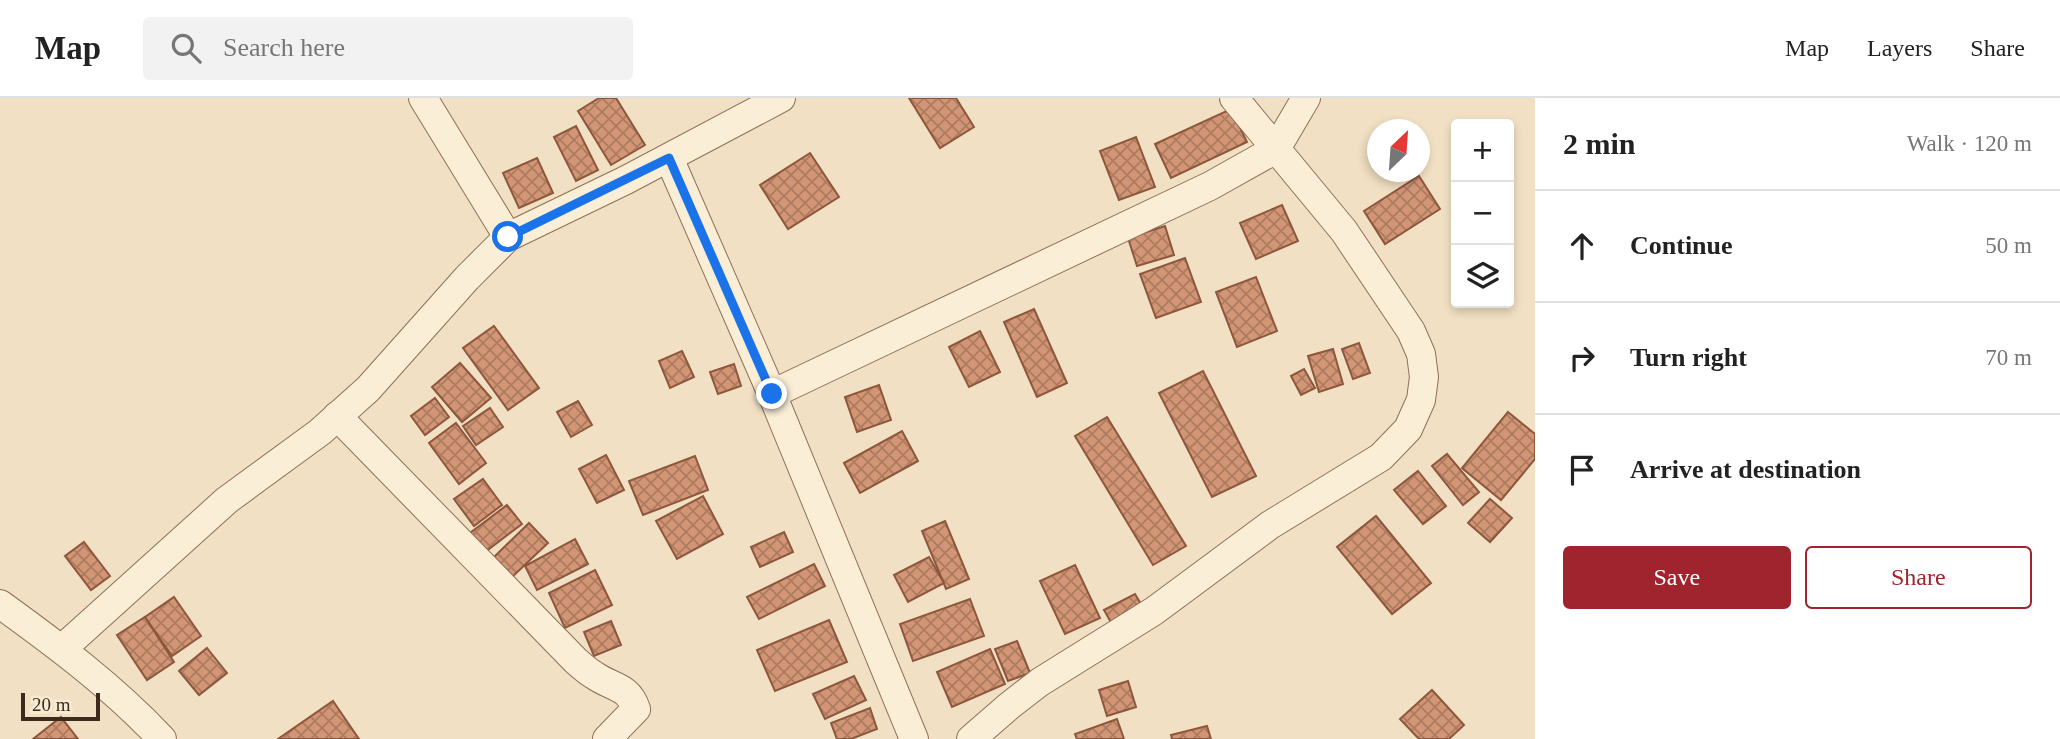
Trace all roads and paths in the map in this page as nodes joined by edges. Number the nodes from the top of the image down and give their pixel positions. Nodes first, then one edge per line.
1 (423, 98) edge
2 (781, 98) edge
3 (1234, 98) edge
4 (1306, 98) edge
5 (1276, 149) junction
6 (669, 158) junction
7 (508, 237) junction
8 (772, 394) junction
9 (337, 416) junction
10 (0, 604) edge
11 (63, 648) junction
12 (162, 739) edge
13 (607, 739) edge
14 (914, 739) edge
15 (971, 739) edge

1 - 7 street
2 - 6 street
3 - 5 street
4 - 5 street
5 - 8 street
5 - 15 street
6 - 7 street
6 - 8 street
7 - 9 street
8 - 14 street
9 - 11 street
9 - 13 street
10 - 11 street
11 - 12 street

